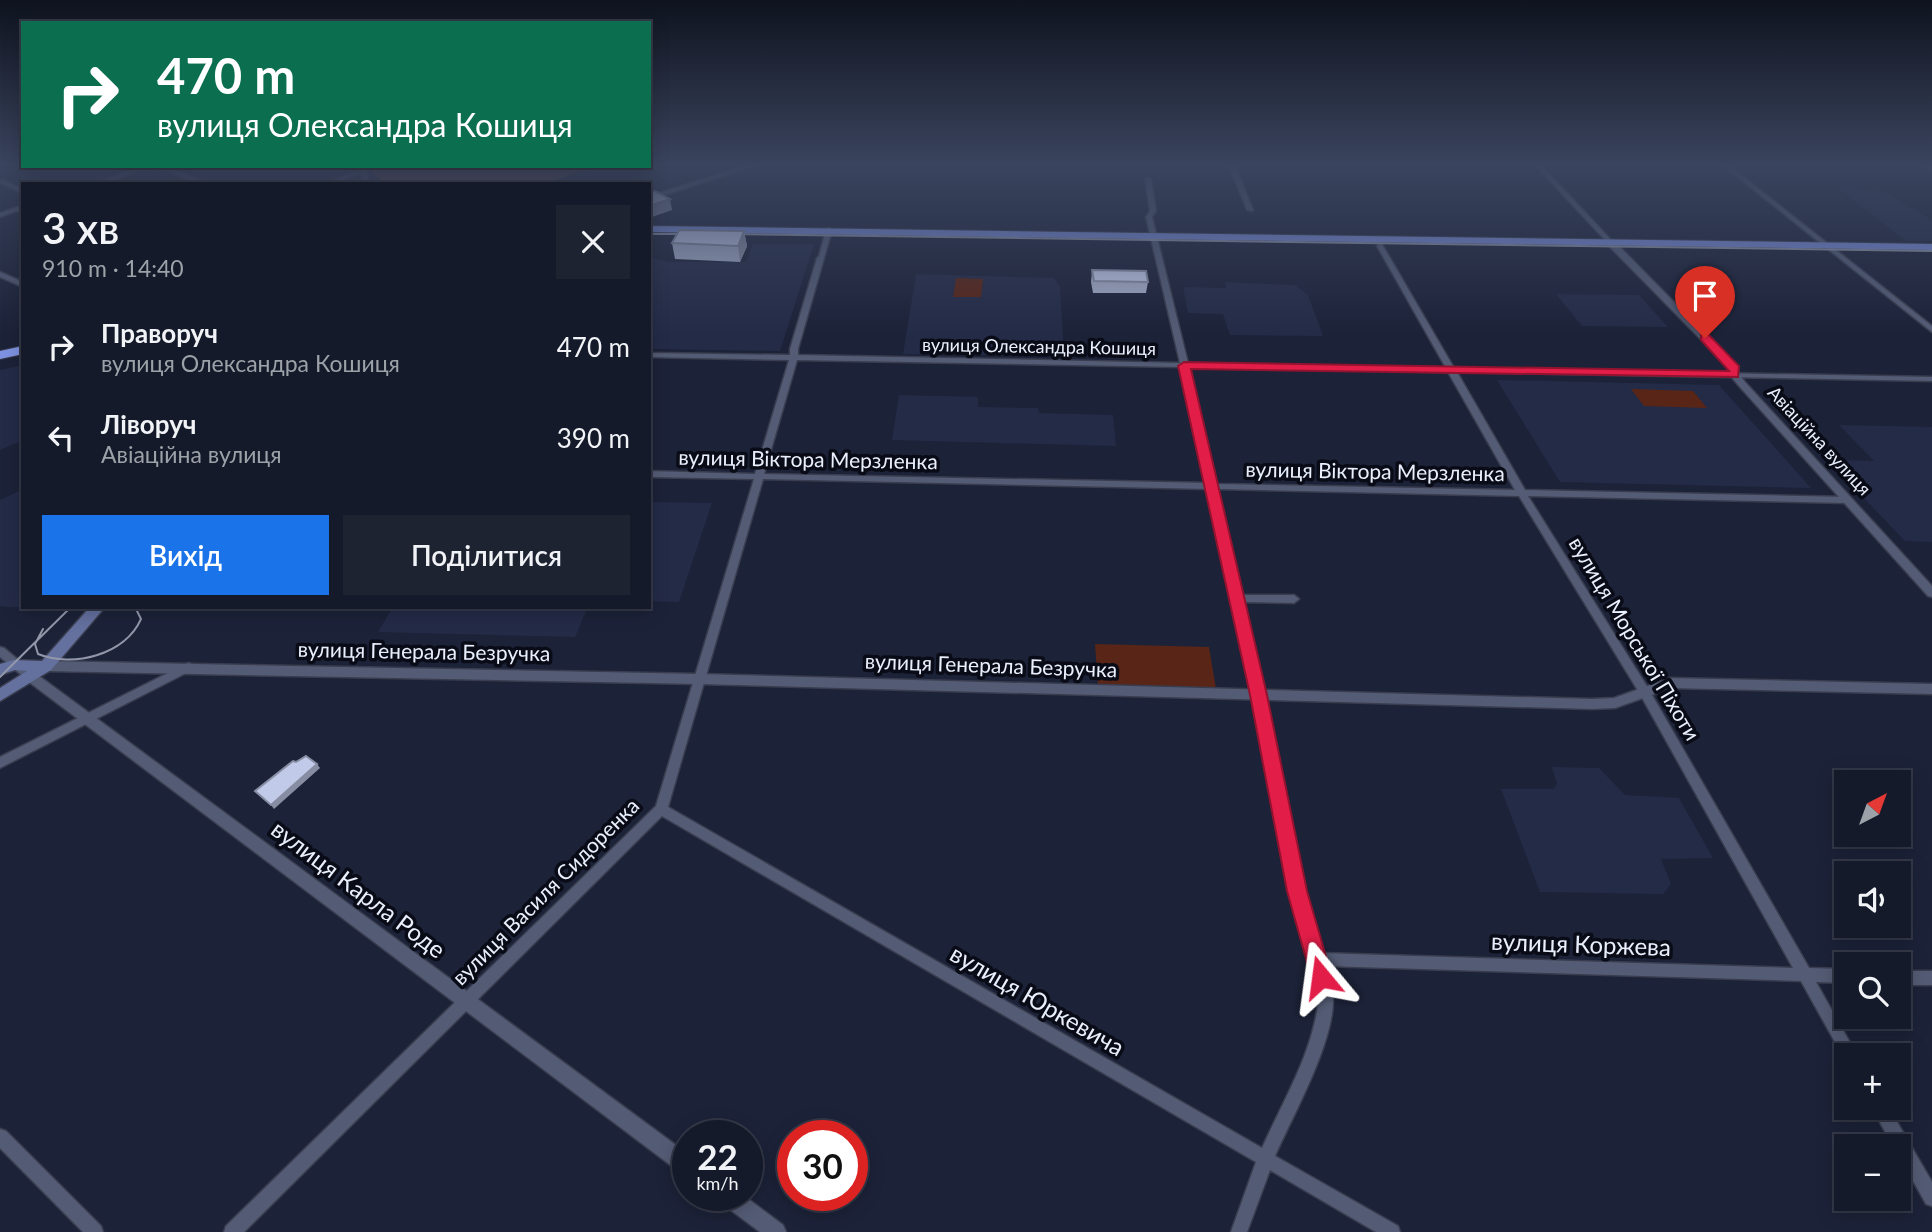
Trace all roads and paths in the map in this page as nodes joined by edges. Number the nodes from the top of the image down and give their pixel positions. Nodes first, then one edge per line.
1 (1150, 220) edge
2 (1589, 220) edge
3 (1795, 220) edge
4 (651, 229) edge
5 (828, 234) junction
6 (651, 237) edge
7 (1156, 239) junction
8 (1380, 246) junction
9 (1613, 246) junction
10 (1932, 247) edge
11 (1831, 249) junction
12 (1932, 254) edge
13 (0, 274) edge
14 (21, 284) edge
15 (1932, 330) edge
16 (21, 351) edge
17 (0, 355) edge
18 (651, 355) edge
19 (794, 358) junction
20 (1184, 366) junction
21 (1449, 368) junction
22 (1734, 374) junction
23 (1932, 379) edge
24 (651, 474) edge
25 (758, 476) junction
26 (1213, 486) junction
27 (1521, 492) junction
28 (1848, 500) junction
29 (1932, 593) edge
30 (1236, 598) junction
31 (1294, 599) dead end
32 (96, 609) edge
33 (0, 651) edge
34 (46, 666) junction
35 (188, 667) junction
36 (7, 668) edge
37 (30, 676) junction
38 (700, 679) junction
39 (1932, 689) edge
40 (1644, 691) junction
41 (0, 695) edge
42 (1259, 695) junction
43 (87, 718) junction
44 (0, 763) edge
45 (661, 809) junction
46 (1315, 960) junction
47 (1803, 975) junction
48 (1834, 976) edge
49 (1911, 978) edge
50 (1932, 978) edge
51 (466, 1001) junction
52 (1843, 1043) edge
53 (1887, 1120) edge
54 (0, 1137) edge
55 (672, 1154) edge
56 (1266, 1159) junction
57 (1932, 1198) edge
58 (748, 1211) edge
59 (95, 1232) edge
60 (232, 1232) edge
61 (776, 1232) edge
62 (1239, 1232) edge
63 (1392, 1232) edge

1 - 7 street
2 - 9 street, Авіаційна вулиця
3 - 11 street
4 - 5 highway
5 - 6 highway
5 - 7 highway
5 - 19 street, вулиця Василя Сидоренка
7 - 8 highway
7 - 9 highway
7 - 20 street
8 - 9 highway
8 - 21 street, вулиця Морської Піхоти
9 - 11 highway
9 - 22 street, Авіаційна вулиця
10 - 11 highway
11 - 12 highway
11 - 15 street
13 - 14 street
16 - 17 highway
18 - 19 street, вулиця Олександра Кошиця
19 - 20 street, вулиця Олександра Кошиця
19 - 25 street, вулиця Василя Сидоренка
20 - 21 street, вулиця Олександра Кошиця
20 - 26 street
21 - 22 street, вулиця Олександра Кошиця
21 - 27 street, вулиця Морської Піхоти
22 - 23 street, вулиця Олександра Кошиця
22 - 28 street, Авіаційна вулиця
24 - 25 street, вулиця Віктора Мерзленка
25 - 26 street, вулиця Віктора Мерзленка
25 - 38 street, вулиця Василя Сидоренка
26 - 27 street, вулиця Віктора Мерзленка
26 - 30 street
27 - 28 street, вулиця Віктора Мерзленка
27 - 40 street, вулиця Морської Піхоти
28 - 29 street, Авіаційна вулиця
30 - 31 street
30 - 42 street
32 - 34 main road
33 - 36 street, вулиця Карла Роде
34 - 35 street, вулиця Генерала Безручка
34 - 36 main road
34 - 37 main road
35 - 38 street, вулиця Генерала Безручка
35 - 43 street
36 - 37 street, вулиця Карла Роде
37 - 41 main road
37 - 43 street, вулиця Карла Роде
38 - 42 street, вулиця Генерала Безручка
38 - 45 street, вулиця Василя Сидоренка
39 - 40 street, вулиця Генерала Безручка
40 - 42 street, вулиця Генерала Безручка
40 - 47 street, вулиця Морської Піхоти
42 - 46 street
43 - 44 street
43 - 51 street, вулиця Карла Роде
45 - 51 street, вулиця Василя Сидоренка
45 - 56 street, вулиця Юркевича
46 - 47 street, вулиця Коржева
46 - 56 street
47 - 48 street, вулиця Коржева
47 - 52 street, вулиця Морської Піхоти
49 - 50 street
51 - 55 street, вулиця Карла Роде
51 - 60 street, вулиця Василя Сидоренка
53 - 57 street
54 - 59 street
56 - 62 street
56 - 63 street, вулиця Юркевича
58 - 61 street

